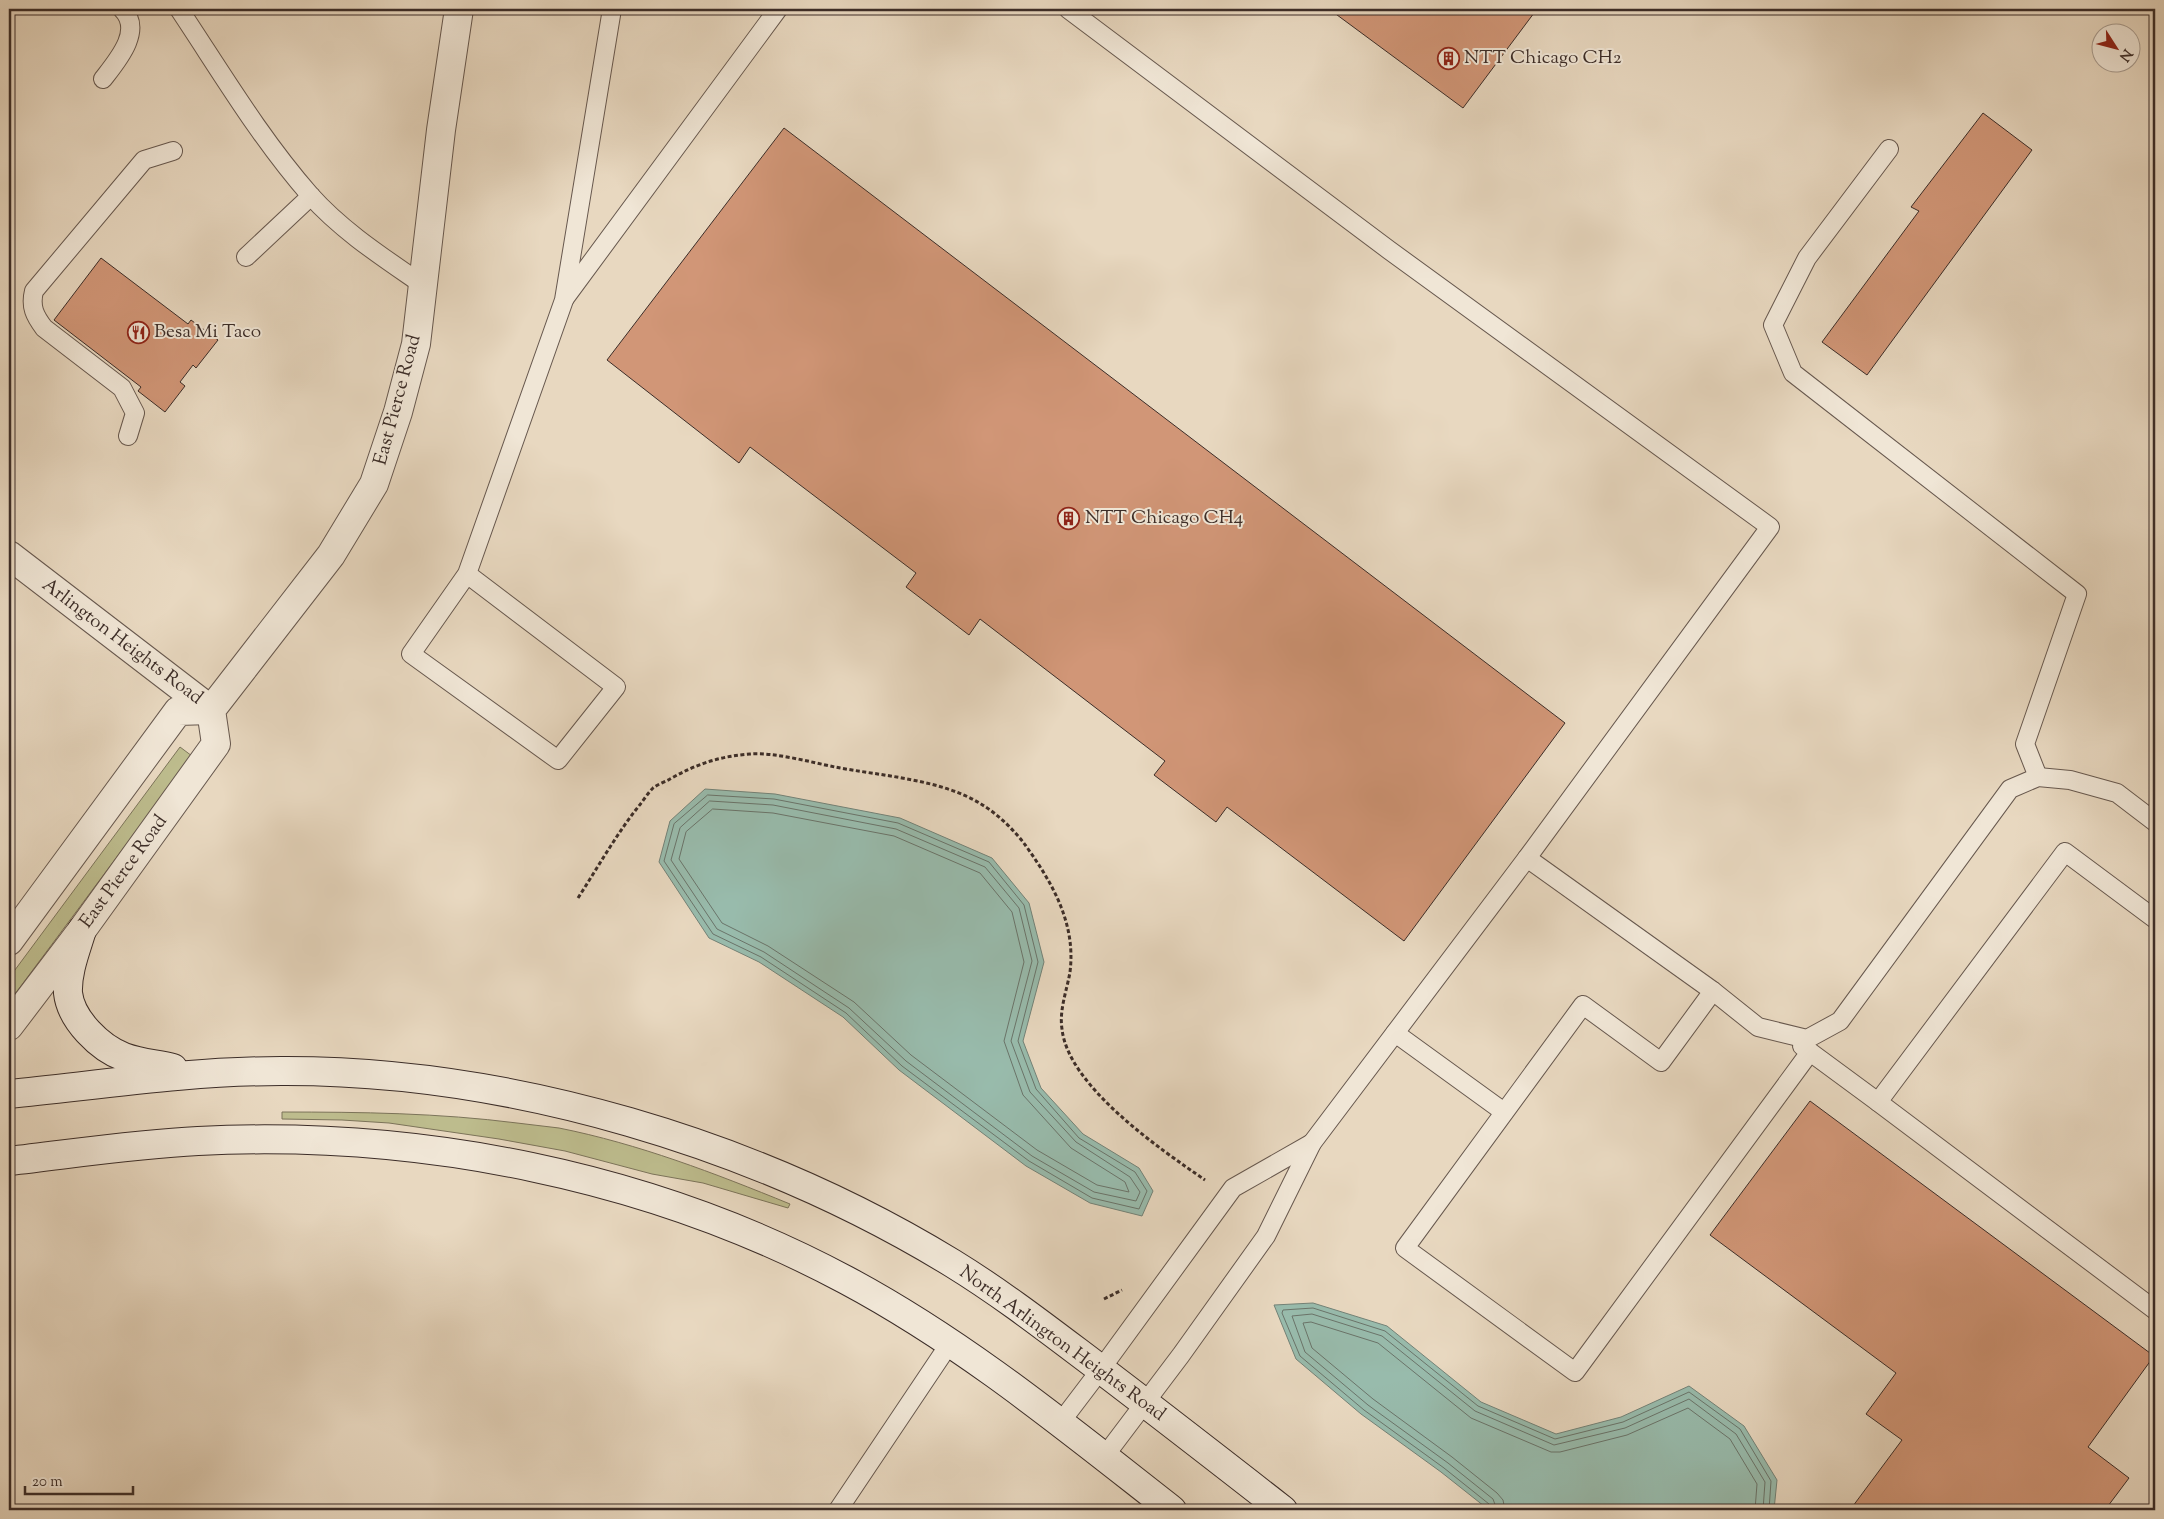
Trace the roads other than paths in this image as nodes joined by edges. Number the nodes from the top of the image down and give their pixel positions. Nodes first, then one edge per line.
1 (122, 9) edge
2 (180, 9) edge
3 (459, 9) edge
4 (612, 9) edge
5 (778, 9) edge
6 (1068, 9) edge
7 (103, 79) dead end
8 (1890, 149) dead end
9 (172, 151) dead end
10 (311, 196) junction
11 (246, 256) dead end
12 (423, 285) junction
13 (564, 300) junction
14 (128, 436) dead end
15 (9, 555) edge
16 (467, 574) junction
17 (211, 710) junction
18 (2038, 777) junction
19 (2155, 822) edge
20 (1526, 858) junction
21 (2155, 919) edge
22 (82, 930) junction
23 (9, 941) edge
24 (1713, 991) junction
25 (9, 1026) edge
26 (1395, 1033) junction
27 (1783, 1033) junction
28 (1810, 1052) junction
29 (202, 1074) junction
30 (9, 1094) edge
31 (1878, 1102) junction
32 (1504, 1112) junction
33 (1312, 1143) junction
34 (9, 1161) edge
35 (2155, 1310) edge
36 (950, 1343) junction
37 (1101, 1369) junction
38 (1145, 1403) junction
39 (1060, 1422) junction
40 (1104, 1457) junction
41 (838, 1510) edge
42 (1172, 1510) edge
43 (1283, 1510) edge

1 - 7 lane
2 - 10 lane
3 - 12 main road, East Pierce Road
4 - 13 lane
5 - 13 lane
6 - 20 lane
8 - 18 lane
9 - 14 lane
10 - 11 lane
10 - 12 lane
12 - 17 main road, East Pierce Road
13 - 16 lane
15 - 17 main road, Arlington Heights Road
16 - 16 lane
17 - 22 main road, East Pierce Road
17 - 23 main road
18 - 19 lane
18 - 27 lane
20 - 24 lane
20 - 26 lane
21 - 31 lane
22 - 25 main road, East Pierce Road
22 - 29 main road
24 - 27 lane
24 - 32 lane
26 - 32 lane
26 - 33 lane
27 - 28 lane
28 - 31 lane
28 - 32 lane
29 - 30 main road, North Arlington Heights Road
29 - 37 main road, North Arlington Heights Road
31 - 35 lane
33 - 37 lane
33 - 38 lane
34 - 36 main road
36 - 39 main road
36 - 41 lane
37 - 38 main road, North Arlington Heights Road
37 - 39 lane
38 - 40 lane
38 - 43 main road, North Arlington Heights Road
39 - 40 main road
40 - 42 main road

